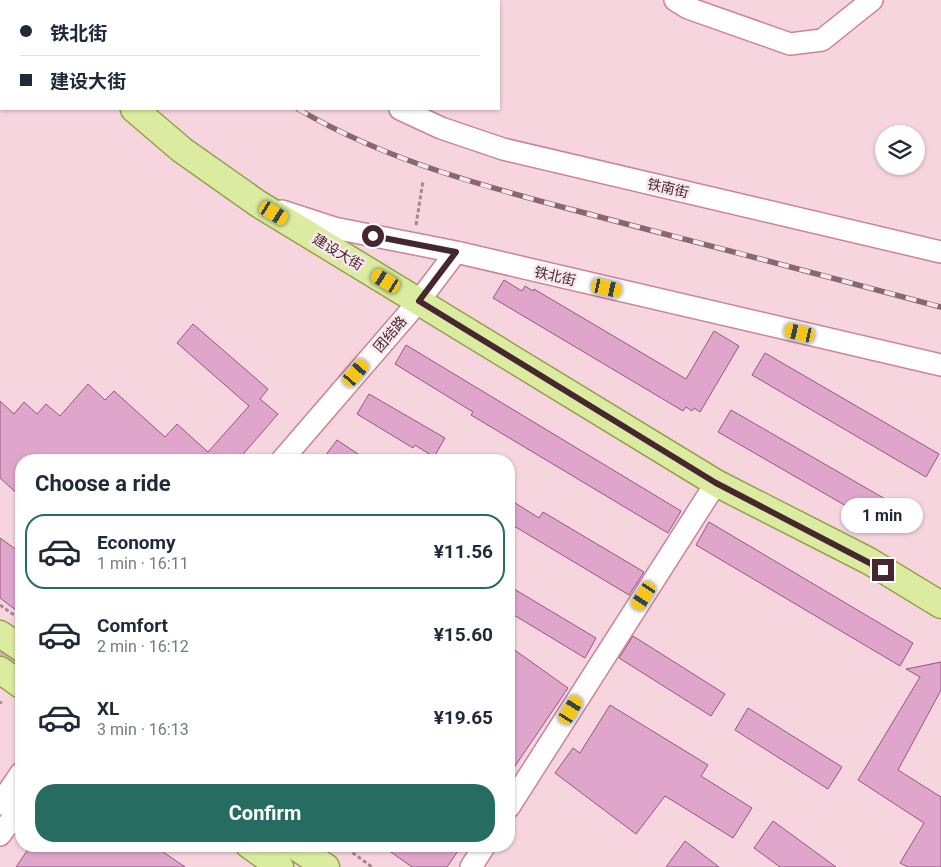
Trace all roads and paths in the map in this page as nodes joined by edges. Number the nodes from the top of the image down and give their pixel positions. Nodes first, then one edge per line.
1 (674, 0) edge
2 (872, 0) edge
3 (135, 110) edge
4 (402, 110) edge
5 (423, 181) dead end
6 (258, 203) junction
7 (412, 243) junction
8 (456, 252) junction
9 (941, 252) edge
10 (419, 301) junction
11 (941, 365) edge
12 (287, 454) edge
13 (716, 483) junction
14 (941, 605) edge
15 (0, 606) edge
16 (15, 616) edge
17 (0, 634) edge
18 (15, 644) edge
19 (0, 670) edge
20 (15, 681) edge
21 (15, 782) edge
22 (515, 798) edge
23 (0, 804) edge
24 (15, 815) edge
25 (0, 835) edge
26 (259, 852) edge
27 (304, 852) edge
28 (352, 852) edge
29 (481, 852) edge
30 (280, 867) edge
31 (326, 867) edge
32 (372, 867) edge
33 (471, 867) edge

1 - 2 street
3 - 6 main road, 建设大街
4 - 9 street, 铁南街
5 - 7 path
6 - 7 street, 铁北街
6 - 10 main road, 建设大街
7 - 8 street, 铁北街
8 - 10 street, 团结路
8 - 11 street, 铁北街
10 - 12 street, 团结路
10 - 13 main road, 建设大街
13 - 14 main road, 建设大街
13 - 22 street
15 - 16 path
17 - 18 main road
19 - 20 main road
21 - 23 street
24 - 25 street
26 - 30 main road
27 - 31 main road
28 - 32 path
29 - 33 street

